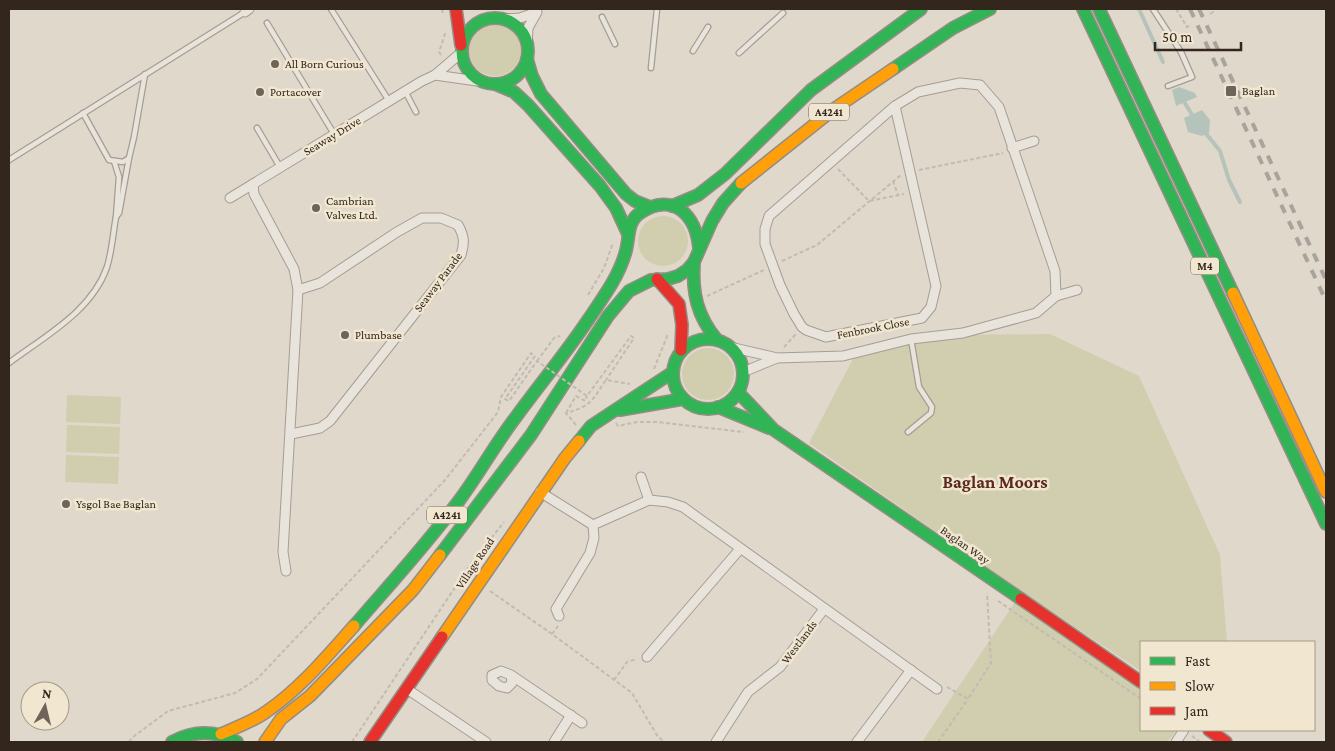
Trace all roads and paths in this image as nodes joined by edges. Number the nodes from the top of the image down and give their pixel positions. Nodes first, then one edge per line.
1 (331, 9) edge
2 (442, 9) edge
3 (456, 9) edge
4 (479, 9) edge
5 (657, 9) edge
6 (921, 9) edge
7 (990, 9) edge
8 (1083, 9) edge
9 (1099, 9) edge
10 (1153, 9) edge
11 (1176, 9) edge
12 (1211, 9) edge
13 (247, 10) edge
14 (539, 10) edge
15 (783, 12) dead end
16 (1210, 14) dead end
17 (443, 15) dead end
18 (602, 17) dead end
19 (498, 18) junction
20 (267, 23) dead end
21 (445, 26) dead end
22 (1189, 26) dead end
23 (708, 27) dead end
24 (615, 44) dead end
25 (528, 47) junction
26 (462, 50) junction
27 (693, 51) dead end
28 (739, 53) dead end
29 (527, 59) junction
30 (448, 64) junction
31 (651, 68) dead end
32 (145, 74) junction
33 (435, 75) junction
34 (490, 83) junction
35 (1168, 86) dead end
36 (405, 91) junction
37 (389, 101) junction
38 (895, 106) junction
39 (416, 112) dead end
40 (83, 113) junction
41 (257, 128) dead end
42 (334, 134) junction
43 (1034, 141) dead end
44 (1013, 149) junction
45 (129, 158) junction
46 (9, 160) edge
47 (114, 161) junction
48 (831, 162) junction
49 (280, 167) junction
50 (911, 170) junction
51 (893, 181) junction
52 (253, 184) junction
53 (914, 191) junction
54 (898, 195) junction
55 (230, 198) dead end
56 (869, 201) junction
57 (672, 206) junction
58 (650, 207) junction
59 (116, 217) junction
60 (628, 234) junction
61 (615, 240) dead end
62 (699, 249) junction
63 (694, 262) junction
64 (773, 265) junction
65 (657, 279) junction
66 (298, 290) junction
67 (1077, 290) dead end
68 (1056, 296) junction
69 (703, 298) dead end
70 (584, 301) dead end
71 (802, 327) junction
72 (911, 339) junction
73 (717, 340) junction
74 (559, 342) dead end
75 (730, 346) junction
76 (681, 350) junction
77 (775, 358) junction
78 (537, 361) junction
79 (9, 363) edge
80 (543, 364) dead end
81 (538, 371) dead end
82 (673, 372) junction
83 (743, 372) junction
84 (606, 380) junction
85 (631, 384) dead end
86 (738, 392) junction
87 (587, 396) junction
88 (684, 399) junction
89 (718, 407) junction
90 (506, 409) dead end
91 (498, 412) junction
92 (566, 413) junction
93 (612, 413) junction
94 (579, 428) dead end
95 (774, 430) junction
96 (908, 432) dead end
97 (749, 433) dead end
98 (291, 434) junction
99 (640, 477) dead end
100 (540, 492) junction
101 (1326, 492) edge
102 (649, 500) junction
103 (507, 519) dead end
104 (1326, 524) edge
105 (593, 525) junction
106 (740, 549) junction
107 (286, 571) dead end
108 (478, 583) junction
109 (824, 609) junction
110 (559, 616) dead end
111 (647, 657) joint
112 (910, 670) junction
113 (511, 675) dead end
114 (614, 680) junction
115 (1140, 681) edge
116 (407, 689) junction
117 (937, 689) joint
118 (1140, 698) edge
119 (968, 699) junction
120 (571, 715) junction
121 (582, 723) dead end
122 (1183, 731) edge
123 (1210, 731) edge
124 (220, 734) junction
125 (479, 741) edge
126 (129, 742) edge
127 (172, 742) edge
128 (237, 742) edge
129 (265, 742) edge
130 (352, 742) edge
131 (370, 742) edge
132 (554, 742) edge
133 (665, 742) edge
134 (716, 742) edge
135 (857, 742) edge
136 (938, 742) edge
137 (1176, 742) edge
138 (1226, 742) edge

1 - 37 lane
2 - 17 path
3 - 26 main road
4 - 19 main road
5 - 31 lane
6 - 57 main road, A4241
7 - 62 main road, A4241
8 - 104 main road, M4
9 - 101 main road, M4
10 - 35 lane
11 - 22 path
12 - 16 path
13 - 32 lane
14 - 19 street
14 - 25 street
15 - 28 lane
18 - 24 lane
19 - 25 main road
19 - 26 main road
20 - 42 lane
21 - 30 path
23 - 27 lane
25 - 29 main road
26 - 30 street, Seaway Drive
26 - 34 main road
29 - 34 main road
29 - 58 main road
30 - 33 street, Seaway Drive
32 - 40 lane
32 - 45 lane
33 - 34 street
33 - 36 street, Seaway Drive
34 - 60 main road
36 - 37 street, Seaway Drive
36 - 39 lane
37 - 42 street, Seaway Drive
38 - 44 street
38 - 48 street
38 - 50 street, Fenbrook Close
40 - 46 lane
40 - 47 lane
41 - 49 lane
42 - 49 street, Seaway Drive
43 - 44 street
44 - 50 path
44 - 68 street
45 - 47 lane
45 - 59 lane
47 - 59 lane
48 - 56 path
48 - 64 street
49 - 52 street, Seaway Drive
50 - 51 path
50 - 53 street, Fenbrook Close
51 - 54 path
51 - 56 path
52 - 55 street, Seaway Drive
52 - 66 street
53 - 54 path
53 - 71 street, Fenbrook Close
54 - 56 path
56 - 64 path
57 - 58 main road, A4241
57 - 62 main road
58 - 60 main road, A4241
59 - 79 lane
60 - 124 main road, A4241
61 - 70 path
62 - 63 main road, A4241
63 - 65 main road, A4241
63 - 73 main road
64 - 69 path
64 - 71 street
65 - 76 main road
65 - 129 main road, A4241
66 - 98 street
66 - 98 street, Seaway Parade
67 - 68 street
68 - 72 street, Fenbrook Close
71 - 77 path
72 - 77 street, Fenbrook Close
72 - 96 lane
73 - 75 main road
73 - 76 main road
74 - 78 path
75 - 77 street, Fenbrook Close
75 - 83 main road
76 - 82 main road
77 - 83 street, Fenbrook Close
78 - 87 path, bridge
78 - 91 path, bridge
80 - 81 path
82 - 88 main road
82 - 93 main road, Village Road
83 - 86 main road
84 - 85 path
84 - 87 path, bridge
84 - 92 path
86 - 89 main road
86 - 95 main road, Baglan Way
87 - 92 path
88 - 89 main road
88 - 93 main road, Village Road
89 - 95 main road, Baglan Way
90 - 91 path
91 - 126 path
92 - 94 path
93 - 97 path
93 - 100 main road, Village Road
95 - 115 main road, Baglan Way
98 - 107 street
99 - 102 street
100 - 105 street
100 - 108 main road, Village Road
102 - 105 street
102 - 106 street, Westlands
103 - 130 path
105 - 110 street
106 - 109 street, Westlands
106 - 111 street
108 - 114 path
108 - 116 main road, Village Road
109 - 112 street, Westlands
109 - 134 street, Westlands
111 - 114 path
112 - 117 street, Westlands
112 - 135 street
113 - 120 street
114 - 133 path
116 - 125 street
116 - 131 main road, Village Road
117 - 119 path
118 - 119 path
119 - 136 path
120 - 121 street
120 - 132 street
122 - 137 street
123 - 138 main road
124 - 127 main road, A4241
124 - 128 main road, A4241

